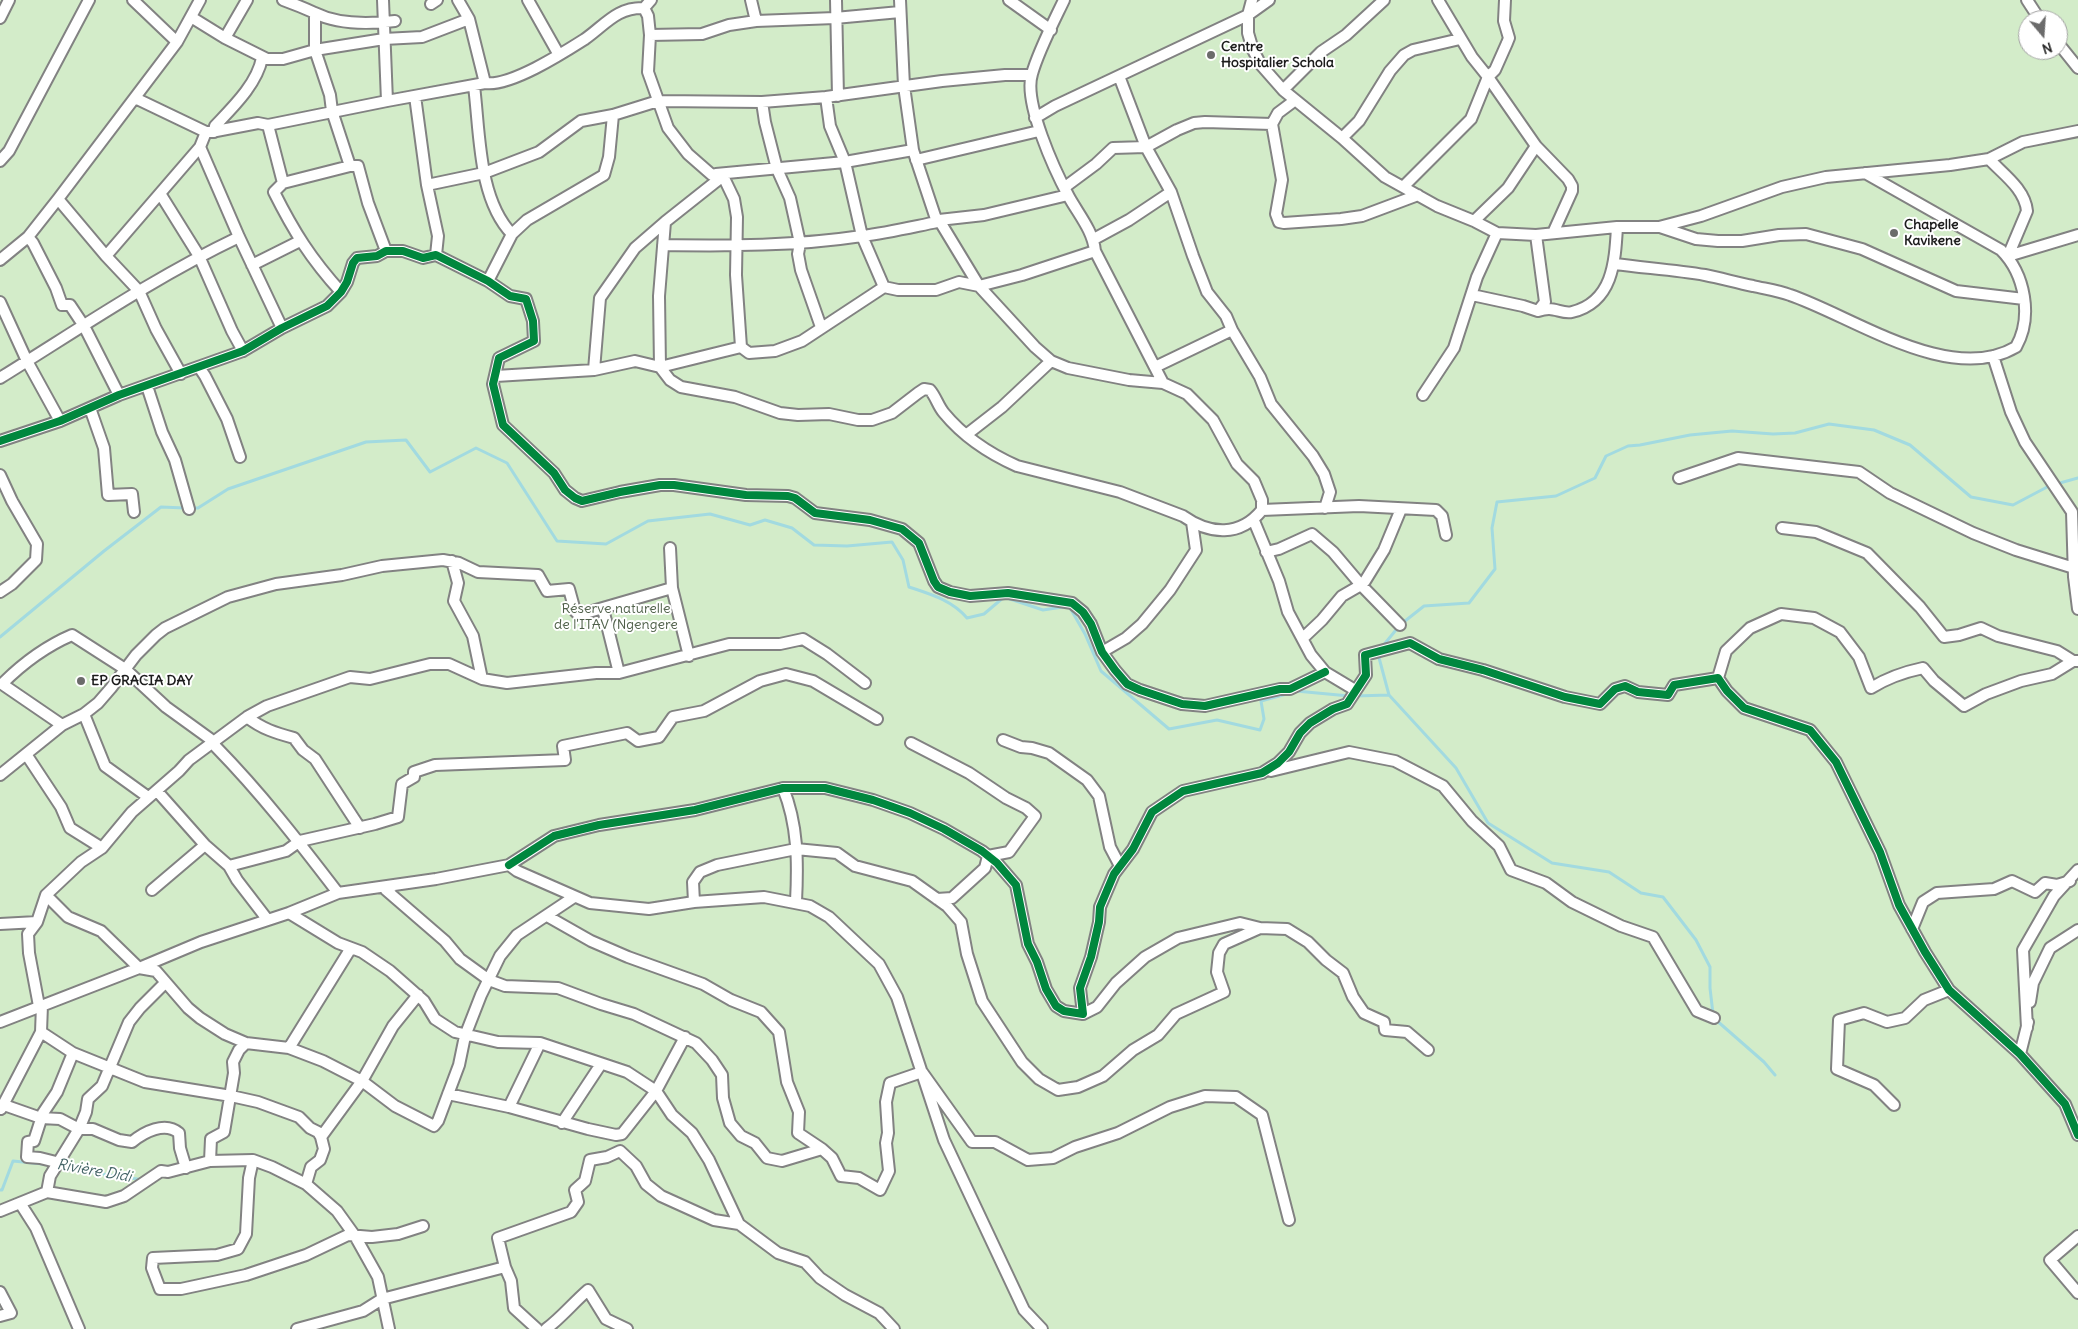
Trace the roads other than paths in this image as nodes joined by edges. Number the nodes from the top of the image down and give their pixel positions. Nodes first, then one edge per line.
1 (9, 0) edge
2 (89, 0) edge
3 (133, 0) edge
4 (200, 0) edge
5 (247, 0) edge
6 (283, 0) edge
7 (383, 0) edge
8 (458, 0) edge
9 (528, 0) edge
10 (751, 0) edge
11 (836, 0) edge
12 (900, 0) edge
13 (1009, 0) edge
14 (1064, 0) edge
15 (1252, 0) edge
16 (1270, 0) edge
17 (1384, 0) edge
18 (1438, 0) edge
19 (1505, 0) edge
20 (648, 4) edge
21 (313, 8) edge
22 (900, 12) junction
23 (1248, 15) junction
24 (191, 17) junction
25 (0, 18) edge
26 (836, 18) junction
27 (469, 19) junction
28 (395, 21) dead end
29 (756, 21) junction
30 (383, 22) junction
31 (1051, 30) junction
32 (650, 35) junction
33 (225, 38) junction
34 (384, 39) junction
35 (1460, 39) junction
36 (177, 42) junction
37 (314, 50) junction
38 (558, 55) junction
39 (2068, 56) edge
40 (262, 58) junction
41 (2078, 68) edge
42 (1031, 76) junction
43 (1119, 76) junction
44 (1488, 77) junction
45 (480, 85) junction
46 (904, 86) junction
47 (1283, 90) junction
48 (415, 96) junction
49 (838, 96) junction
50 (826, 97) junction
51 (135, 98) junction
52 (387, 101) junction
53 (658, 101) junction
54 (1294, 101) junction
55 (762, 102) junction
56 (332, 111) junction
57 (613, 115) junction
58 (1035, 118) junction
59 (1272, 124) junction
60 (268, 125) junction
61 (1039, 131) junction
62 (2078, 131) edge
63 (210, 132) junction
64 (1342, 138) junction
65 (1536, 146) junction
66 (200, 147) junction
67 (1146, 147) junction
68 (915, 155) junction
69 (1989, 159) junction
70 (0, 162) edge
71 (845, 162) junction
72 (350, 166) junction
73 (778, 169) junction
74 (484, 173) junction
75 (1866, 173) junction
76 (712, 175) junction
77 (724, 176) junction
78 (283, 183) junction
79 (427, 186) junction
80 (1403, 187) junction
81 (1066, 191) junction
82 (1171, 192) junction
83 (161, 195) junction
84 (1418, 195) junction
85 (58, 199) junction
86 (938, 221) junction
87 (1474, 221) junction
88 (665, 222) junction
89 (1618, 227) junction
90 (1659, 227) junction
91 (1497, 233) junction
92 (1553, 233) junction
93 (512, 234) junction
94 (1536, 235) junction
95 (2078, 235) edge
96 (862, 236) junction
97 (28, 237) junction
98 (239, 237) junction
99 (1094, 239) junction
100 (300, 241) junction
101 (800, 243) junction
102 (663, 245) junction
103 (737, 246) junction
104 (1095, 251) junction
105 (386, 252) junction
106 (106, 256) junction
107 (199, 256) junction
108 (436, 256) junction
109 (2008, 256) junction
110 (0, 260) edge
111 (252, 264) junction
112 (1615, 264) junction
113 (488, 281) junction
114 (979, 286) junction
115 (884, 287) junction
116 (139, 291) junction
117 (342, 292) junction
118 (1472, 295) junction
119 (2024, 299) junction
120 (0, 302) edge
121 (1538, 311) junction
122 (84, 326) junction
123 (821, 327) junction
124 (282, 328) junction
125 (1232, 330) junction
126 (741, 347) junction
127 (243, 351) junction
128 (1993, 356) junction
129 (27, 361) junction
130 (1051, 361) junction
131 (199, 367) junction
132 (660, 367) junction
133 (1155, 367) junction
134 (594, 370) junction
135 (181, 374) junction
136 (496, 376) junction
137 (0, 378) edge
138 (1163, 383) junction
139 (147, 386) junction
140 (1423, 395) dead end
141 (119, 396) junction
142 (90, 408) junction
143 (60, 421) junction
144 (966, 435) junction
145 (2, 437) edge
146 (240, 457) dead end
147 (0, 474) edge
148 (1679, 478) dead end
149 (1326, 508) junction
150 (189, 509) dead end
151 (1401, 509) junction
152 (1262, 510) junction
153 (134, 512) dead end
154 (1254, 520) junction
155 (1192, 522) junction
156 (1782, 528) dead end
157 (1446, 535) dead end
158 (670, 548) dead end
159 (1266, 552) junction
160 (452, 561) junction
161 (2074, 568) junction
162 (1361, 585) junction
163 (672, 588) junction
164 (0, 592) edge
165 (603, 609) junction
166 (2078, 610) edge
167 (1400, 625) dead end
168 (1303, 638) junction
169 (1102, 652) junction
170 (689, 656) junction
171 (2075, 661) edge
172 (125, 669) junction
173 (1324, 672) junction
174 (619, 673) junction
175 (1718, 678) junction
176 (482, 679) junction
177 (1, 683) edge
178 (866, 684) dead end
179 (1355, 690) junction
180 (84, 714) junction
181 (248, 717) junction
182 (877, 719) dead end
183 (62, 726) junction
184 (1003, 740) dead end
185 (213, 742) junction
186 (911, 743) dead end
187 (26, 754) junction
188 (1262, 773) junction
189 (0, 775) edge
190 (783, 788) junction
191 (156, 790) junction
192 (148, 797) junction
193 (360, 828) junction
194 (300, 841) junction
195 (205, 845) junction
196 (102, 848) junction
197 (796, 849) junction
198 (988, 856) junction
199 (509, 865) junction
200 (229, 866) junction
201 (1120, 866) junction
202 (2078, 870) edge
203 (2070, 881) junction
204 (396, 885) junction
205 (152, 890) dead end
206 (338, 893) junction
207 (46, 895) junction
208 (574, 898) junction
209 (937, 899) junction
210 (694, 902) junction
211 (796, 902) junction
212 (289, 913) junction
213 (547, 916) junction
214 (267, 919) junction
215 (37, 922) junction
216 (0, 924) edge
217 (1260, 928) junction
218 (1912, 930) junction
219 (2078, 930) edge
220 (351, 948) junction
221 (139, 968) junction
222 (489, 980) junction
223 (166, 982) junction
224 (1949, 990) junction
225 (418, 995) junction
226 (41, 1005) junction
227 (1083, 1014) junction
228 (1714, 1018) dead end
229 (0, 1022) edge
230 (2027, 1028) junction
231 (41, 1032) junction
232 (466, 1036) junction
233 (685, 1037) junction
234 (246, 1043) junction
235 (540, 1043) junction
236 (289, 1048) junction
237 (1428, 1050) dead end
238 (73, 1053) junction
239 (2020, 1054) junction
240 (601, 1064) junction
241 (109, 1066) junction
242 (922, 1072) junction
243 (362, 1081) junction
244 (656, 1091) junction
245 (448, 1094) junction
246 (231, 1096) junction
247 (1894, 1105) dead end
248 (2, 1107) edge
249 (509, 1107) junction
250 (41, 1118) junction
251 (562, 1123) junction
252 (79, 1128) junction
253 (2078, 1135) edge
254 (321, 1137) junction
255 (822, 1149) junction
256 (253, 1160) junction
257 (210, 1161) junction
258 (58, 1166) junction
259 (186, 1168) junction
260 (306, 1184) junction
261 (47, 1192) junction
262 (20, 1203) junction
263 (0, 1211) edge
264 (1289, 1220) dead end
265 (740, 1224) junction
266 (423, 1226) dead end
267 (355, 1236) junction
268 (2078, 1236) edge
269 (506, 1267) junction
270 (0, 1292) edge
271 (2078, 1293) edge
272 (382, 1299) junction
273 (0, 1316) edge
274 (79, 1329) edge
275 (297, 1329) edge
276 (389, 1329) edge
277 (537, 1329) edge
278 (546, 1329) edge
279 (627, 1329) edge
280 (894, 1329) edge
281 (1042, 1329) edge

1 - 25 street
2 - 70 street
3 - 36 street
4 - 24 street
5 - 33 street
6 - 21 street
7 - 30 street
8 - 27 street
9 - 38 street
10 - 29 street
11 - 26 street
12 - 22 street
13 - 31 street
14 - 31 street
15 - 23 street
16 - 23 street
17 - 47 street
18 - 35 street
19 - 44 street
20 - 32 street
20 - 38 street
21 - 30 street
21 - 37 street
22 - 26 street
22 - 46 street
23 - 43 street
23 - 47 street
24 - 33 street
24 - 36 street
26 - 29 street
26 - 49 street
27 - 34 street
27 - 45 street
28 - 30 street
29 - 32 street
30 - 34 street
31 - 42 street
32 - 53 street
33 - 40 street
34 - 37 street
34 - 52 street
35 - 44 street
35 - 64 street
36 - 51 street
37 - 40 street
37 - 56 street
38 - 45 street
39 - 41 street
40 - 63 street
42 - 46 street
42 - 58 street
43 - 58 street
43 - 67 street
44 - 65 street
44 - 80 street
45 - 48 street
45 - 74 street
46 - 49 street
46 - 68 street
47 - 54 street
48 - 52 street
48 - 79 street
49 - 50 street
50 - 55 street
50 - 71 street
51 - 63 street
51 - 85 street
52 - 56 street
53 - 55 street
53 - 57 street
53 - 76 street
54 - 59 street
54 - 64 street
55 - 73 street
56 - 60 street
56 - 72 street
57 - 74 street
57 - 93 street
58 - 61 street
59 - 67 street
59 - 84 street
60 - 63 street
60 - 78 street
61 - 68 street
61 - 81 street
62 - 69 street
63 - 66 street
64 - 80 street
65 - 87 street
65 - 92 street
66 - 83 street
66 - 98 street
67 - 81 street
67 - 82 street
68 - 71 street
68 - 86 street
69 - 75 street
69 - 109 street
71 - 73 street
71 - 96 street
72 - 78 street
72 - 105 street
73 - 76 street
73 - 101 street
74 - 79 street
74 - 93 street
75 - 90 street
75 - 109 street
76 - 77 street
77 - 88 street
77 - 103 street
78 - 100 street
79 - 108 street
80 - 84 street
81 - 86 street
81 - 99 street
82 - 99 street
82 - 125 street
83 - 106 street
83 - 107 street
84 - 87 street
85 - 97 street
85 - 106 street
86 - 96 street
86 - 114 street
87 - 91 street
88 - 102 street
88 - 134 street
89 - 90 street
89 - 92 street
89 - 112 street
90 - 119 street
91 - 94 street
91 - 118 street
92 - 94 street
93 - 113 street
94 - 121 street
95 - 109 street
96 - 101 street
96 - 115 street
97 - 110 street
97 - 122 street
98 - 107 street
98 - 111 street
99 - 104 street
100 - 111 street
100 - 117 street
101 - 103 street
101 - 123 street
102 - 103 street
102 - 132 street
103 - 126 street
104 - 114 street
104 - 133 street
105 - 108 street
105 - 117 street
106 - 116 street
107 - 116 street
107 - 127 street
108 - 113 street
109 - 119 street
111 - 124 street
112 - 121 street
112 - 128 street
113 - 136 street
114 - 115 street
114 - 130 street
115 - 123 street
116 - 122 street
116 - 135 street
117 - 124 street
118 - 121 street
118 - 140 street
119 - 128 street
120 - 129 street
122 - 129 street
122 - 141 street
123 - 126 street
124 - 127 street
125 - 133 street
125 - 149 street
126 - 132 street
127 - 131 street
128 - 161 street
129 - 137 street
129 - 143 street
130 - 138 street
130 - 144 street
131 - 135 street
131 - 146 street
132 - 134 street
132 - 144 street
133 - 138 street
134 - 136 street
135 - 139 street
136 - 169 street
138 - 152 street
139 - 141 street
139 - 150 street
141 - 142 street
142 - 143 street
142 - 153 street
143 - 145 street
144 - 155 street
147 - 164 street
148 - 161 street
149 - 151 street
149 - 152 street
151 - 157 street
151 - 162 street
152 - 154 street
154 - 155 street
154 - 159 street
155 - 169 street
156 - 171 street
158 - 163 street
159 - 162 street
159 - 168 street
160 - 165 street
160 - 172 street
160 - 176 street
161 - 166 street
162 - 167 street
162 - 168 street
163 - 165 street
163 - 170 street
165 - 174 street
168 - 173 street
169 - 173 street
170 - 174 street
170 - 178 street
171 - 175 street
172 - 177 street
172 - 180 street
172 - 185 street
173 - 179 street
174 - 176 street
175 - 179 street
175 - 218 street
176 - 181 street
177 - 183 street
179 - 188 street
180 - 183 street
180 - 192 street
181 - 185 street
181 - 193 street
182 - 193 street
183 - 187 street
184 - 201 street
185 - 191 street
185 - 194 street
186 - 198 street
187 - 189 street
187 - 196 street
188 - 201 street
188 - 228 street
190 - 197 street
190 - 198 street
190 - 199 street
191 - 192 street
191 - 195 street
192 - 196 street
193 - 194 street
194 - 200 street
194 - 206 street
195 - 200 street
195 - 205 street
196 - 207 street
197 - 209 street
197 - 210 street
197 - 211 street
198 - 209 street
198 - 227 street
199 - 204 street
199 - 208 street
200 - 214 street
201 - 227 street
202 - 203 street
203 - 218 street
203 - 230 street
204 - 206 street
204 - 222 street
206 - 212 street
207 - 215 street
207 - 221 street
208 - 210 street
208 - 213 street
209 - 217 street
210 - 211 street
211 - 242 street
212 - 214 street
212 - 220 street
213 - 222 street
213 - 255 street
214 - 221 street
215 - 216 street
215 - 226 street
217 - 227 street
217 - 237 street
218 - 224 street
219 - 230 street
220 - 225 street
220 - 236 street
221 - 223 street
221 - 226 street
222 - 232 street
222 - 233 street
223 - 234 street
223 - 241 street
224 - 239 street
224 - 247 street
225 - 232 street
225 - 243 street
226 - 229 street
226 - 231 street
230 - 239 street
231 - 238 street
231 - 248 street
232 - 235 street
232 - 245 street
233 - 244 street
233 - 255 street
234 - 236 street
234 - 246 street
235 - 240 street
235 - 249 street
236 - 243 street
238 - 241 street
238 - 250 street
239 - 253 street
240 - 244 street
240 - 251 street
241 - 246 street
241 - 252 street
242 - 255 street
242 - 264 street
242 - 281 street
243 - 245 street
243 - 254 street
244 - 251 street
244 - 265 street
245 - 249 street
246 - 254 street
246 - 257 street
248 - 250 street
249 - 251 street
250 - 252 street
250 - 258 street
252 - 258 street
252 - 259 street
254 - 260 street
256 - 257 street
256 - 260 street
256 - 267 street
257 - 259 street
258 - 261 street
259 - 261 street
260 - 267 street
261 - 262 street
262 - 263 street
262 - 274 street
265 - 269 street
265 - 280 street
266 - 267 street
267 - 272 street
268 - 271 street
269 - 272 street
269 - 277 street
270 - 273 street
272 - 275 street
272 - 276 street
278 - 279 street

